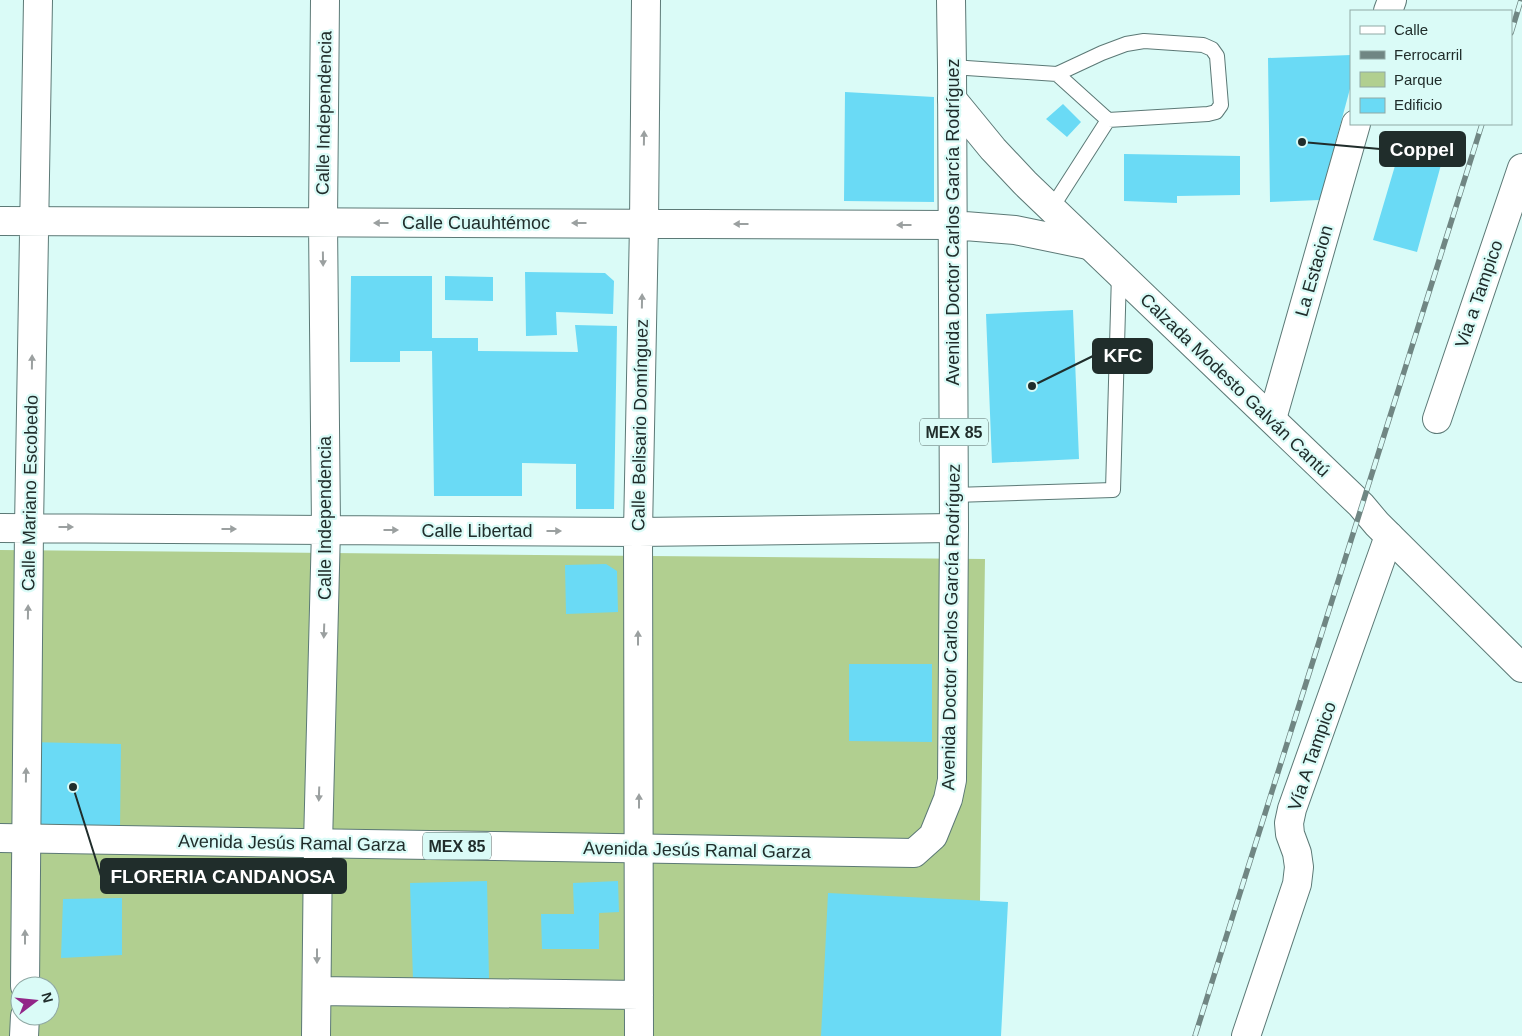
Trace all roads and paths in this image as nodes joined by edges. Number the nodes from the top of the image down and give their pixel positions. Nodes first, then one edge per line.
1 (38, 0) edge
2 (326, 0) edge
3 (646, 0) edge
4 (951, 0) edge
5 (952, 66) junction
6 (1057, 74) junction
7 (952, 98) junction
8 (1108, 120) junction
9 (1356, 125) edge
10 (1520, 179) edge
11 (1050, 209) junction
12 (0, 221) edge
13 (35, 221) junction
14 (323, 222) junction
15 (644, 224) junction
16 (952, 225) junction
17 (1088, 245) junction
18 (1119, 273) junction
19 (1272, 419) junction
20 (1437, 420) dead end
21 (954, 495) junction
22 (29, 527) junction
23 (0, 528) edge
24 (954, 528) junction
25 (326, 529) junction
26 (638, 532) junction
27 (1389, 536) junction
28 (1522, 668) edge
29 (13, 839) edge
30 (318, 844) junction
31 (640, 849) junction
32 (914, 853) joint
33 (24, 976) edge
34 (317, 991) junction
35 (639, 995) junction
36 (316, 1036) edge
37 (639, 1036) edge
38 (1246, 1036) edge

1 - 13 street, Calle Mariano Escobedo
2 - 14 street, Calle Independencia
15 -> 3 street, Calle Belisario Domínguez
4 - 5 street, Avenida Doctor Carlos García Rodríguez / MEX 85
5 - 6 lane
5 - 7 street, Avenida Doctor Carlos García Rodríguez / MEX 85
6 - 8 lane
6 - 8 lane
7 - 11 street, Calzada Modesto Galván Cantú
7 - 16 street, Avenida Doctor Carlos García Rodríguez / MEX 85
8 - 11 lane
9 - 19 street, La Estacion
10 - 20 street, Via a Tampico
11 - 17 street, Calzada Modesto Galván Cantú
12 - 13 street, Calle Cuauhtémoc
13 - 14 street, Calle Cuauhtémoc
22 -> 13 street, Calle Mariano Escobedo
15 -> 14 street, Calle Cuauhtémoc
14 -> 25 street, Calle Independencia
16 -> 15 street, Calle Cuauhtémoc
26 -> 15 street, Calle Belisario Domínguez
16 - 17 street, Calle Cuauhtémoc
16 - 21 street, Avenida Doctor Carlos García Rodríguez / MEX 85
17 - 18 street, Calzada Modesto Galván Cantú
18 - 19 street, Calzada Modesto Galván Cantú
18 - 21 lane
19 - 27 street, Calzada Modesto Galván Cantú
21 - 24 street, Avenida Doctor Carlos García Rodríguez / MEX 85
22 - 23 street, Calle Libertad
22 -> 25 street, Calle Libertad
29 -> 22 street, Calle Mariano Escobedo
24 - 26 street, Calle Libertad
24 - 32 street, Avenida Doctor Carlos García Rodríguez / MEX 85
25 -> 26 street, Calle Libertad
25 -> 30 street, Calle Independencia
31 -> 26 street, Calle Belisario Domínguez
27 - 28 street, Calzada Modesto Galván Cantú
27 - 38 street, Vía A Tampico
29 - 30 street, Avenida Jesús Ramal Garza / MEX 85
33 -> 29 street, Calle Mariano Escobedo
30 - 31 street, Avenida Jesús Ramal Garza / MEX 85
30 -> 34 street, Calle Independencia
31 - 32 street, Avenida Jesús Ramal Garza / MEX 85
31 - 35 street, Calle Belisario Domínguez
34 - 35 street
34 - 36 street, Calle Independencia
35 - 37 street, Calle Belisario Domínguez

